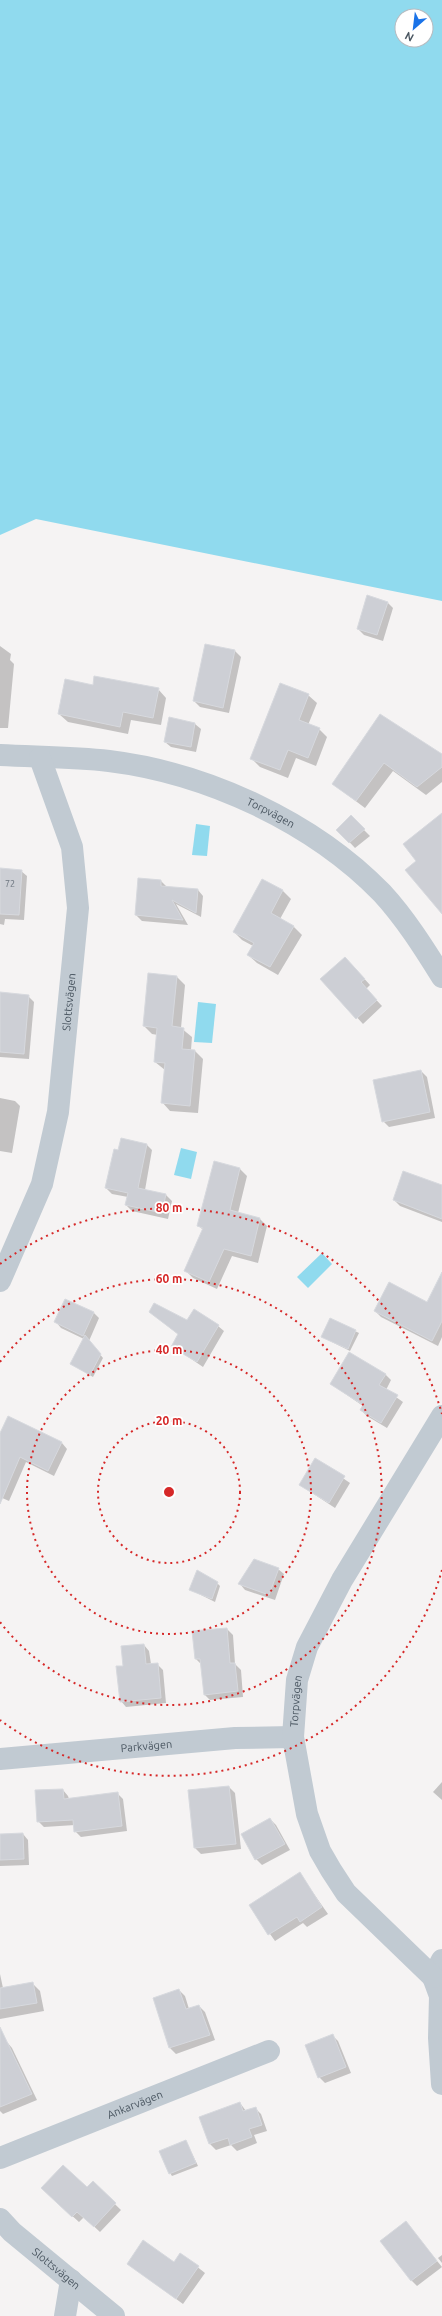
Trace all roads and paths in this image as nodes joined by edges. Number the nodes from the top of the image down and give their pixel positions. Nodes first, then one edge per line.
1 (0, 755) edge
2 (40, 758) junction
3 (442, 977) edge
4 (0, 1281) edge
5 (442, 1416) edge
6 (293, 1737) junction
7 (0, 1759) edge
8 (438, 1968) edge
9 (269, 2051) dead end
10 (442, 2084) edge
11 (0, 2158) edge
12 (0, 2219) edge
13 (71, 2280) junction
14 (66, 2316) edge
15 (114, 2316) edge

1 - 2 street
2 - 3 street, Torpvägen
2 - 4 street, Slottsvägen
5 - 6 street, Torpvägen
6 - 7 street, Parkvägen
6 - 8 street, Torpvägen
8 - 10 street
9 - 11 street, Ankarvägen
12 - 13 street, Slottsvägen
13 - 14 street
13 - 15 street, Slottsvägen

